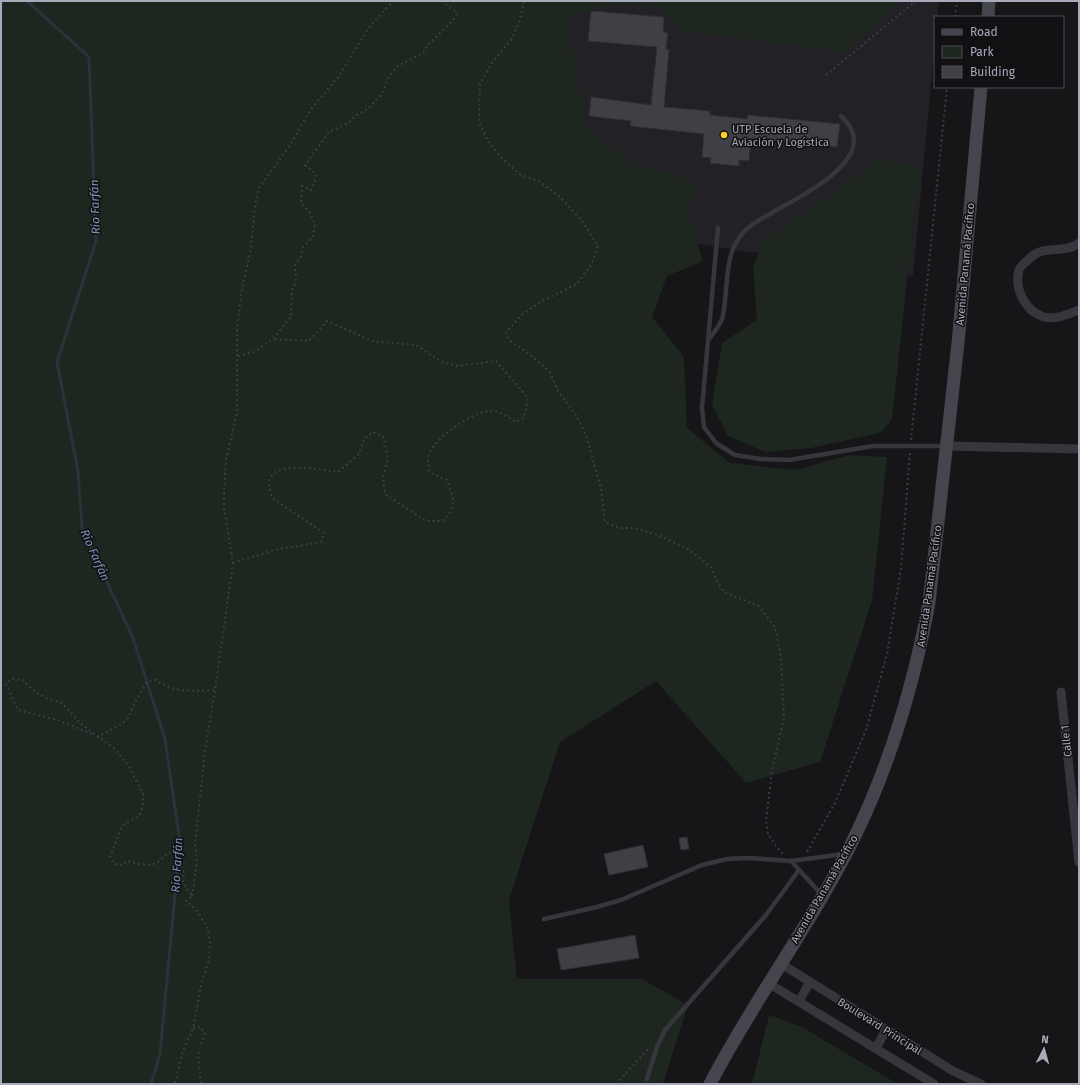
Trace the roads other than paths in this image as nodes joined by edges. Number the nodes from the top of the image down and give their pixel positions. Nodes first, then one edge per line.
1 (989, 1) edge
2 (988, 16) edge
3 (981, 88) edge
4 (841, 116) dead end
5 (718, 228) dead end
6 (1079, 242) edge
7 (1079, 310) edge
8 (709, 339) junction
9 (946, 446) junction
10 (1079, 449) edge
11 (1061, 692) dead end
12 (845, 854) junction
13 (791, 861) junction
14 (1079, 862) edge
15 (799, 870) junction
16 (822, 895) junction
17 (544, 919) dead end
18 (780, 964) junction
19 (768, 982) junction
20 (810, 982) junction
21 (800, 1001) junction
22 (886, 1030) junction
23 (876, 1048) junction
24 (648, 1079) dead end
25 (710, 1084) edge
26 (934, 1084) edge
27 (981, 1084) edge

1 - 2 main road
3 - 9 main road, Avenida Panamá Pacífico
4 - 8 lane
5 - 8 lane
6 - 7 street
8 - 9 lane
9 - 10 street
9 - 12 main road, Avenida Panamá Pacífico
11 - 14 street, Calle 1
12 - 13 lane
12 - 16 main road, Avenida Panamá Pacífico
13 - 15 lane
13 - 17 lane
15 - 16 lane
15 - 24 lane
16 - 18 main road, Avenida Panamá Pacífico
18 - 19 main road, Avenida Panamá Pacífico
18 - 20 street, Boulevard Principal
19 - 21 street, Boulevard Principal
19 - 25 main road, Avenida Panamá Pacífico
20 - 21 street
20 - 22 street, Boulevard Principal
21 - 23 street, Boulevard Principal
22 - 23 street
22 - 27 street, Boulevard Principal
23 - 26 street, Boulevard Principal

